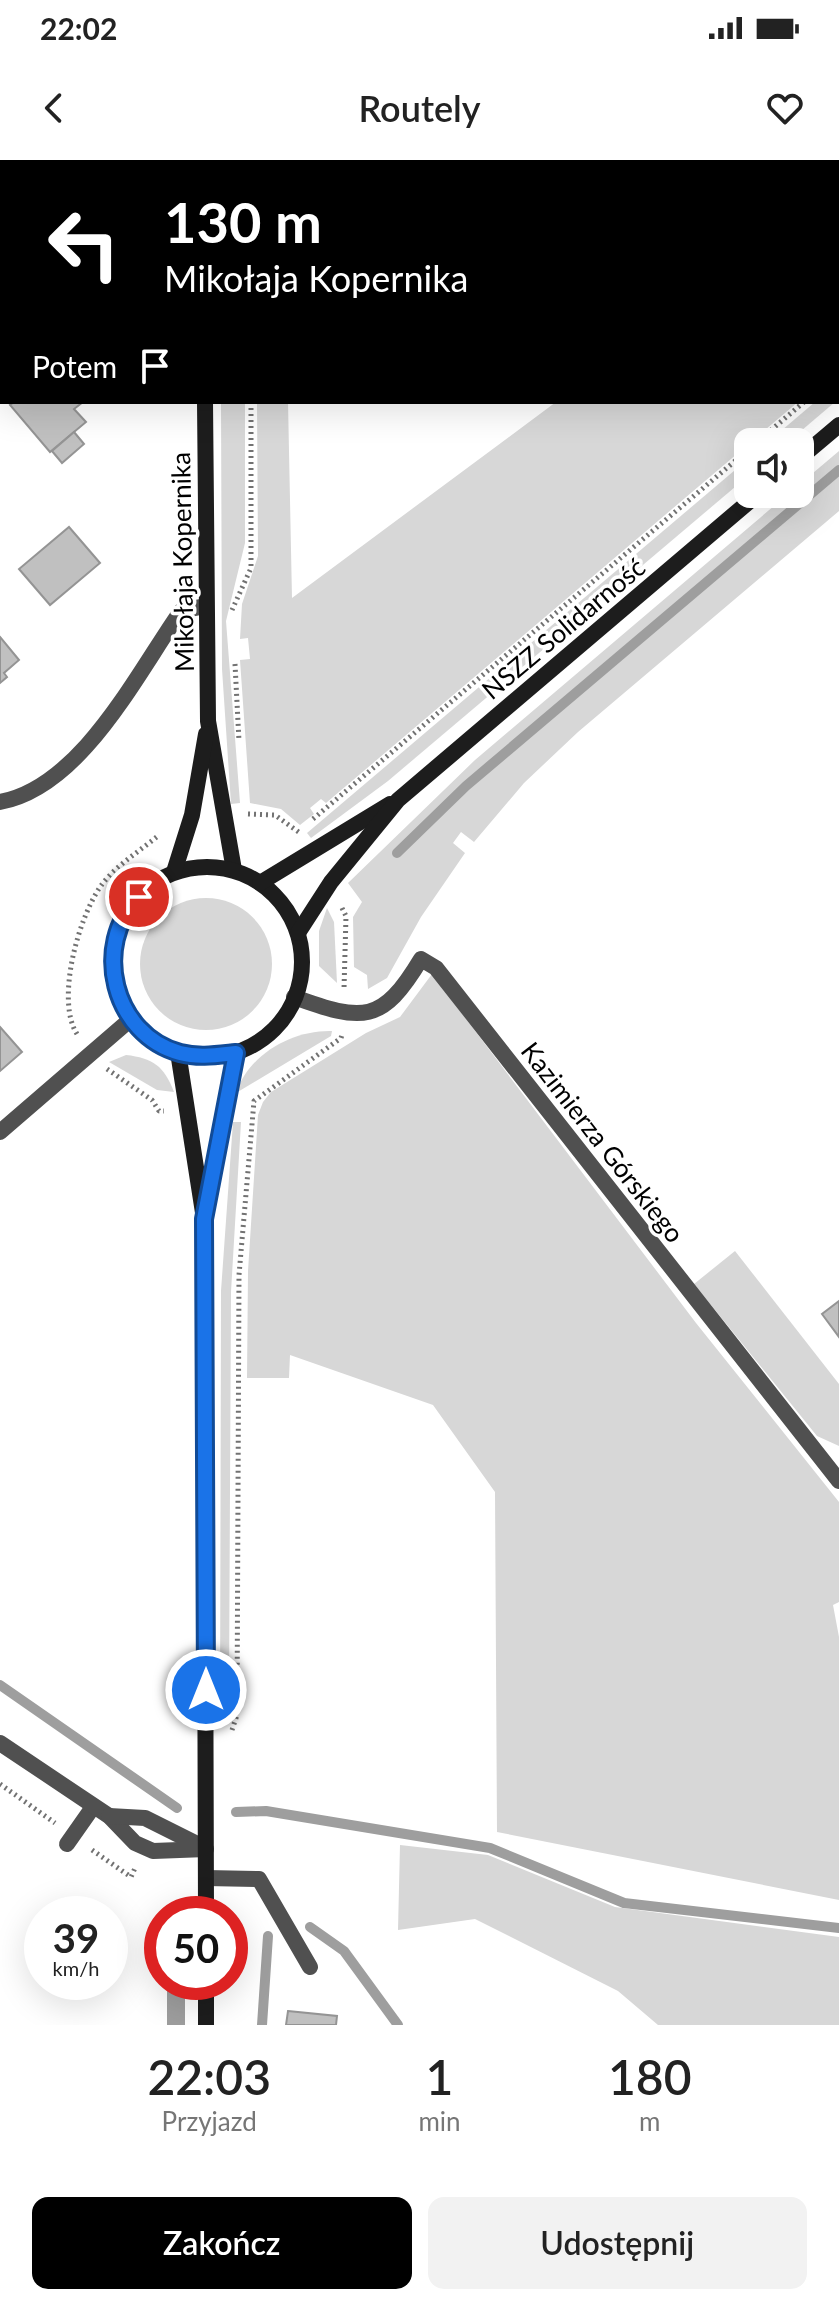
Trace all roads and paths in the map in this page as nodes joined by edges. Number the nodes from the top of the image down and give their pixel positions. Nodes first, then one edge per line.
1 (205, 404) edge
2 (251, 404) edge
3 (802, 404) edge
4 (839, 425) edge
5 (773, 428) edge
6 (814, 446) edge
7 (734, 462) edge
8 (742, 508) edge
9 (205, 606) junction
10 (233, 625) dead end
11 (234, 657) dead end
12 (208, 721) junction
13 (239, 751) dead end
14 (398, 800) junction
15 (0, 802) edge
16 (243, 814) dead end
17 (299, 831) junction
18 (311, 850) junction
19 (234, 870) junction
20 (112, 872) dead end
21 (174, 872) junction
22 (331, 882) junction
23 (260, 883) junction
24 (298, 933) junction
25 (294, 997) junction
26 (343, 1012) junction
27 (131, 1019) junction
28 (93, 1052) junction
29 (178, 1052) junction
30 (236, 1053) junction
31 (254, 1101) junction
32 (226, 1104) junction
33 (189, 1108) junction
34 (0, 1132) edge
35 (204, 1219) junction
36 (837, 1475) edge
37 (230, 1736) dead end
38 (0, 1743) edge
39 (93, 1807) junction
40 (109, 1816) junction
41 (67, 1844) dead end
42 (206, 1849) junction
43 (206, 1878) junction
44 (206, 1896) edge
45 (310, 1967) dead end
46 (206, 2000) edge
47 (206, 2025) edge

1 - 9 main road, Mikołaja Kopernika
2 - 10 path
3 - 5 path
4 - 6 main road
7 - 17 path
8 - 14 main road, NSZZ Solidarność
9 - 12 main road, Mikołaja Kopernika
9 - 15 street
11 - 13 path
12 - 19 main road, Mikołaja Kopernika
12 - 21 main road, Mikołaja Kopernika
14 - 18 main road, NSZZ Solidarność
14 - 22 main road, NSZZ Solidarność
16 - 17 path
17 - 18 path
18 - 23 main road, NSZZ Solidarność
19 - 21 main road
19 - 23 main road
20 - 28 path
21 - 27 main road
22 - 24 main road, NSZZ Solidarność
22 - 26 path
23 - 24 main road
24 - 25 main road
25 - 26 street, Kazimierza Górskiego
25 - 30 main road
26 - 31 path
26 - 36 street, Kazimierza Górskiego
27 - 28 street
27 - 29 main road
28 - 33 path
28 - 34 street
29 - 30 main road
29 - 33 main road
30 - 32 main road
31 - 32 path
31 - 37 path
32 - 35 main road
33 - 35 main road
35 - 42 main road
38 - 39 street
39 - 40 street
39 - 41 street
40 - 42 street
40 - 42 street
42 - 43 main road
43 - 44 main road
43 - 45 street
46 - 47 main road

